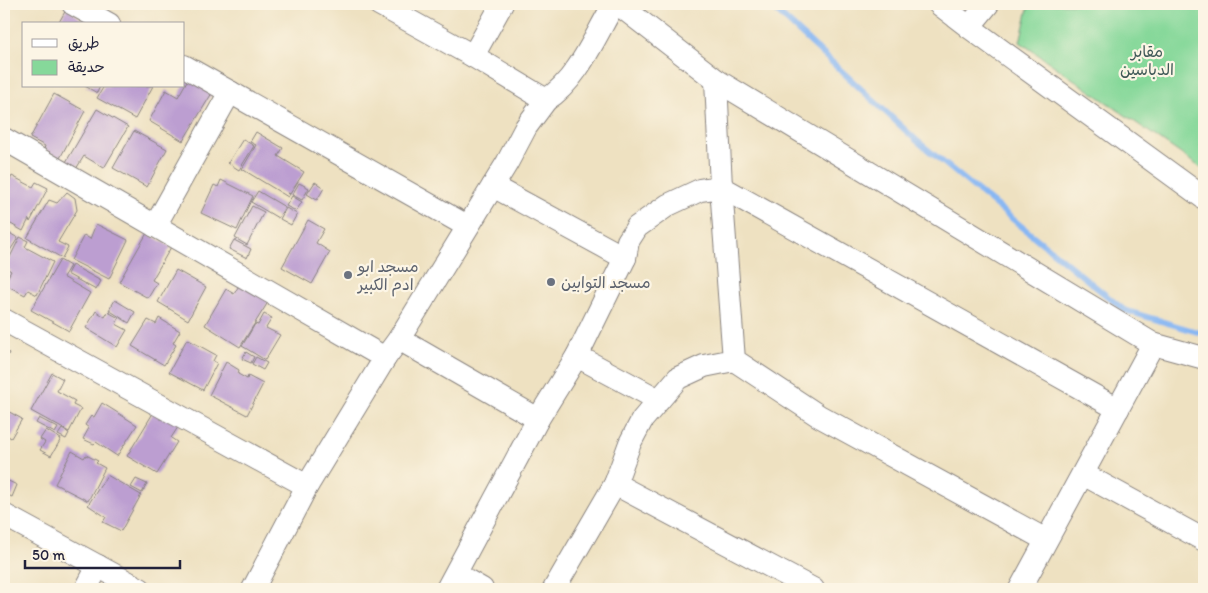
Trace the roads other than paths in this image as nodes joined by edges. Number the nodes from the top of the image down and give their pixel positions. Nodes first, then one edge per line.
1 (73, 4) edge
2 (379, 4) edge
3 (502, 4) edge
4 (614, 4) edge
5 (618, 4) edge
6 (939, 4) edge
7 (988, 4) edge
8 (105, 22) edge
9 (969, 27) junction
10 (473, 56) junction
11 (185, 67) edge
12 (716, 80) junction
13 (230, 92) junction
14 (546, 100) junction
15 (4, 139) edge
16 (493, 186) junction
17 (721, 187) junction
18 (1204, 198) edge
19 (155, 226) junction
20 (468, 226) junction
21 (625, 258) junction
22 (4, 320) edge
23 (399, 339) junction
24 (1153, 344) junction
25 (578, 356) junction
26 (385, 358) junction
27 (1204, 358) edge
28 (734, 360) junction
29 (659, 400) junction
30 (1118, 409) junction
31 (538, 419) junction
32 (1083, 474) junction
33 (615, 484) junction
34 (307, 486) junction
35 (4, 515) edge
36 (1046, 540) junction
37 (1204, 540) edge
38 (98, 566) junction
39 (451, 581) edge
40 (86, 589) edge
41 (140, 589) edge
42 (253, 589) edge
43 (482, 589) edge
44 (554, 589) edge
45 (813, 589) edge
46 (1020, 589) edge

1 - 8 street
2 - 10 street
3 - 10 street
4 - 14 street
5 - 12 street
6 - 9 street
7 - 9 street
9 - 18 street
10 - 14 street
11 - 13 street
12 - 17 street
12 - 24 street
13 - 19 street
13 - 20 street
14 - 16 street
15 - 19 street
16 - 20 street
16 - 21 street
17 - 21 street
17 - 28 street
17 - 30 street
19 - 26 street
20 - 23 street
21 - 25 street
22 - 34 street
23 - 26 street
23 - 31 street
24 - 27 street
24 - 30 street
25 - 29 street
25 - 31 street
26 - 34 street
28 - 29 street
28 - 36 street
29 - 33 street
30 - 32 street
31 - 39 street
32 - 36 street
32 - 37 street
33 - 44 street
33 - 45 street
34 - 42 street
35 - 38 street
36 - 46 street
38 - 40 street
38 - 41 street
39 - 43 street

